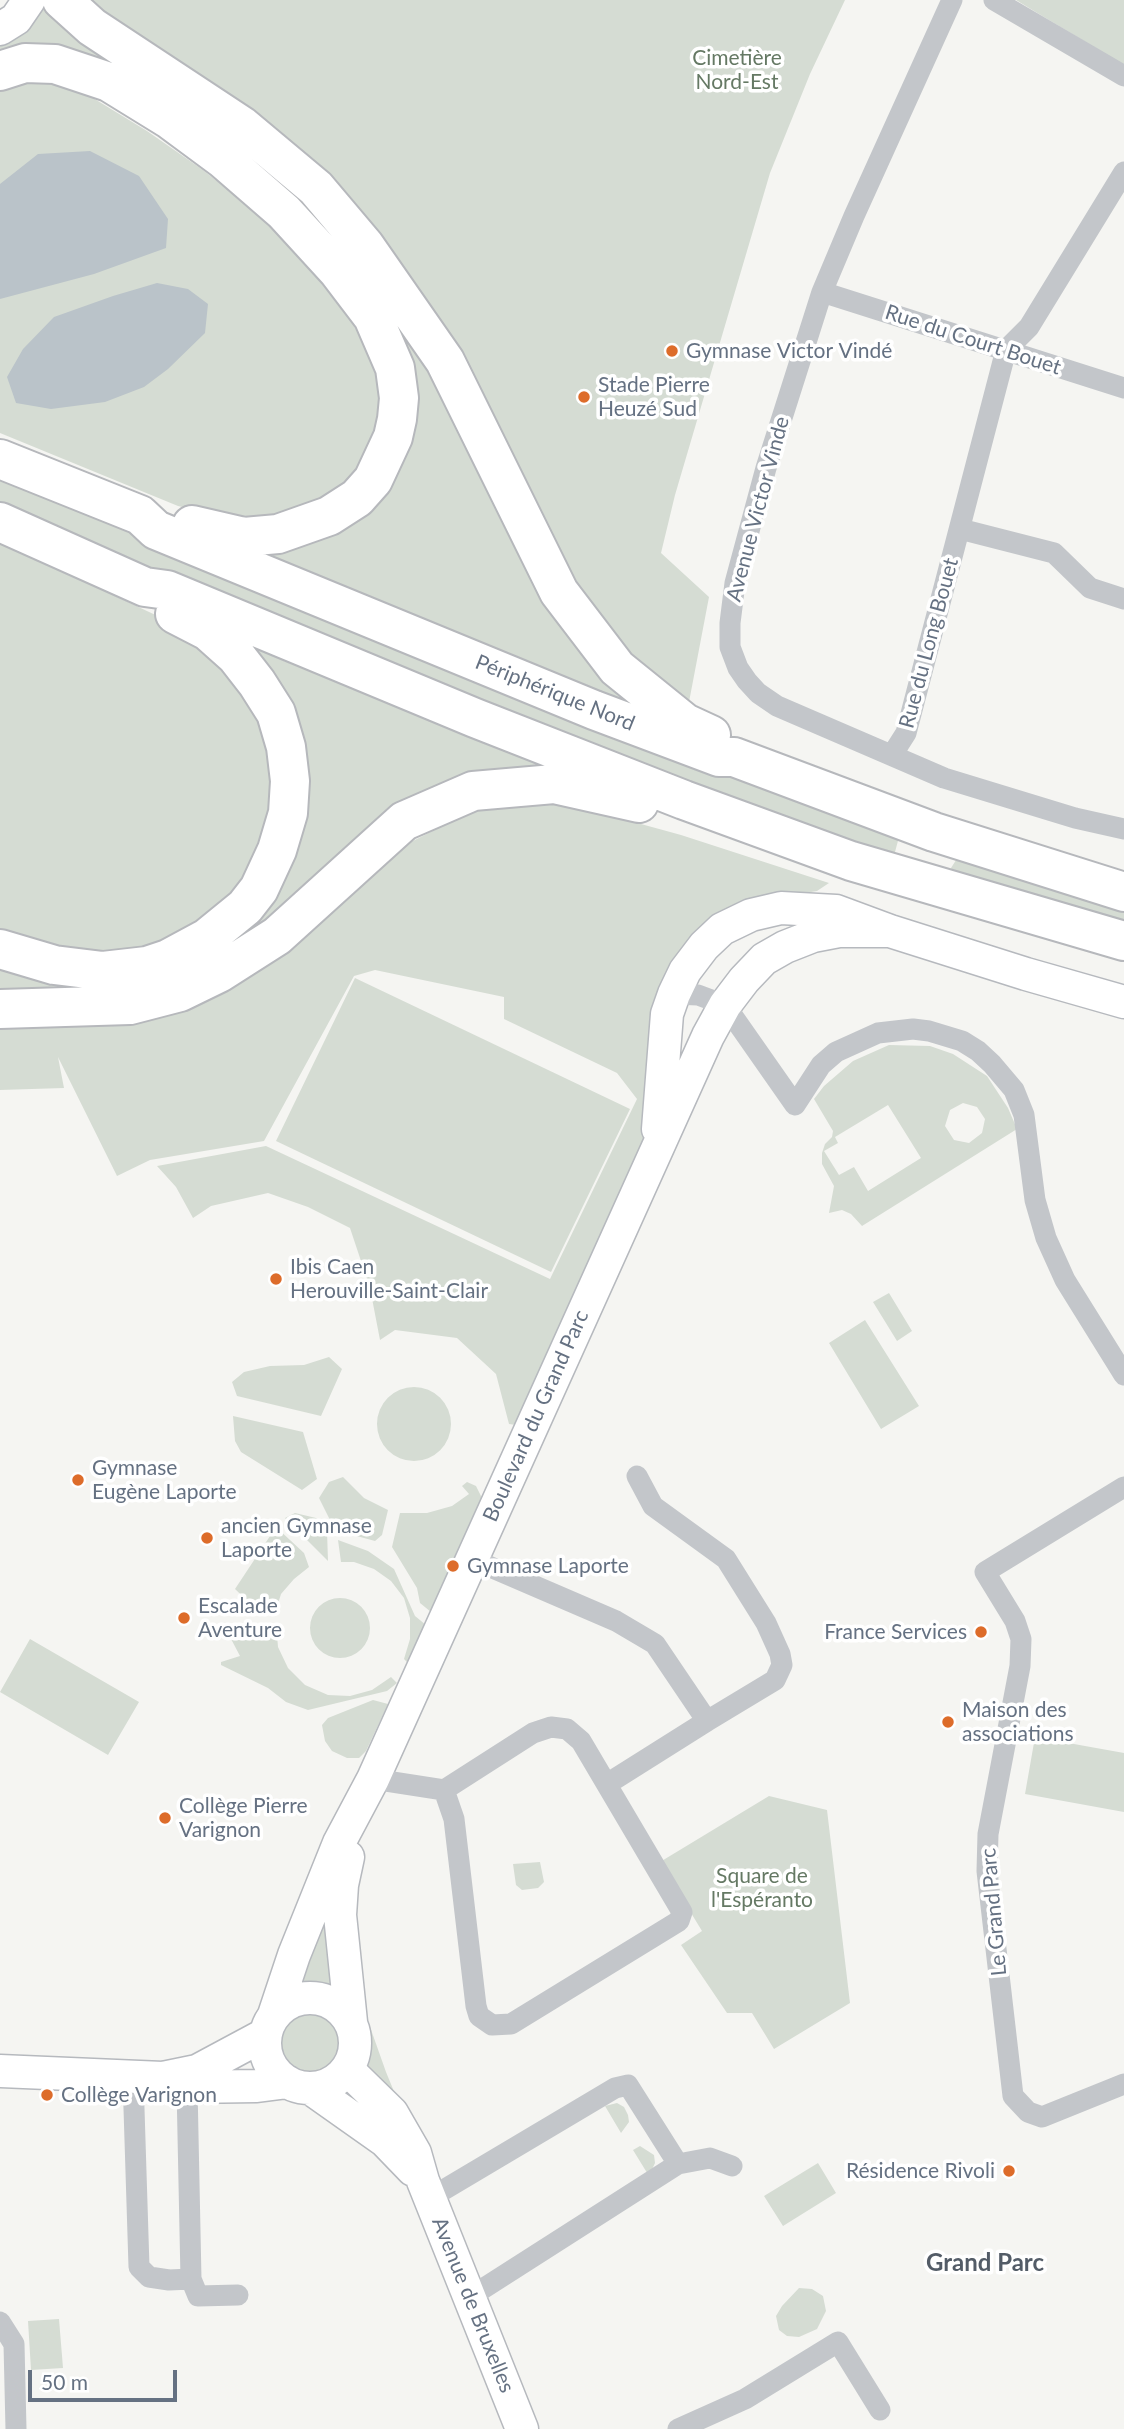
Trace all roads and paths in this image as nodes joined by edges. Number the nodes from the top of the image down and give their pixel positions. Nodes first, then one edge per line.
1 (29, 0) edge
2 (62, 0) edge
3 (952, 0) edge
4 (994, 0) edge
5 (0, 29) edge
6 (0, 71) edge
7 (1124, 76) edge
8 (1124, 172) edge
9 (822, 292) junction
10 (1006, 350) junction
11 (1124, 388) edge
12 (0, 460) edge
13 (140, 515) junction
14 (0, 522) edge
15 (960, 529) junction
16 (145, 587) junction
17 (1124, 599) edge
18 (892, 755) junction
19 (734, 757) junction
20 (1124, 829) edge
21 (851, 862) junction
22 (1124, 892) edge
23 (890, 932) junction
24 (1124, 941) edge
25 (0, 949) edge
26 (674, 994) junction
27 (1124, 1002) edge
28 (725, 1005) junction
29 (0, 1009) edge
30 (656, 1151) junction
31 (1124, 1375) edge
32 (637, 1476) dead end
33 (1124, 1487) edge
34 (472, 1559) junction
35 (707, 1721) junction
36 (607, 1784) junction
37 (369, 1788) junction
38 (444, 1790) junction
39 (351, 2022) junction
40 (270, 2025) junction
41 (347, 2069) junction
42 (0, 2071) edge
43 (161, 2081) junction
44 (1124, 2084) edge
45 (299, 2085) junction
46 (678, 2164) junction
47 (732, 2166) dead end
48 (427, 2190) junction
49 (191, 2278) junction
50 (237, 2295) dead end
51 (470, 2297) junction
52 (0, 2322) edge
53 (880, 2410) dead end
54 (16, 2429) edge
55 (522, 2429) edge
56 (678, 2429) edge

1 - 5 street
2 - 19 highway
3 - 9 street, Avenue Victor Vinde
4 - 7 street
6 - 13 highway
8 - 10 street, Rue du Long Bouet
9 - 10 street, Rue du Court Bouet
9 - 18 street, Avenue Victor Vinde
10 - 11 street, Rue du Court Bouet
10 - 15 street, Rue du Long Bouet
12 - 13 highway, Périphérique Nord
13 - 19 highway, Périphérique Nord
14 - 16 highway
15 - 17 street, Rue du Long Bouet
15 - 18 street, Rue du Long Bouet
16 - 21 highway
16 - 25 highway
18 - 20 street, Avenue Victor Vinde
19 - 22 highway, Périphérique Nord
21 - 24 highway
21 - 29 highway
23 - 26 street, Boulevard du Grand Parc
23 - 27 street, Boulevard du Grand Parc
23 - 28 street, Boulevard du Grand Parc
26 - 28 street
26 - 30 street, Boulevard du Grand Parc
28 - 30 street, Boulevard du Grand Parc
28 - 31 street
30 - 34 street, Boulevard du Grand Parc
32 - 35 street
33 - 44 street, Le Grand Parc
34 - 35 street
34 - 37 street, Boulevard du Grand Parc
35 - 36 street
36 - 38 street
36 - 38 street
37 - 38 street
37 - 39 street, Boulevard du Grand Parc
37 - 40 street, Boulevard du Grand Parc
39 - 40 street
39 - 41 street
40 - 43 street
40 - 45 street
41 - 45 street
41 - 48 street, Avenue de Bruxelles
42 - 43 street
43 - 45 street
43 - 49 street
43 - 49 street
45 - 48 street, Avenue de Bruxelles
46 - 47 street
46 - 48 street
46 - 51 street
48 - 51 street, Avenue de Bruxelles
49 - 50 street
51 - 55 street, Avenue de Bruxelles
52 - 54 street
53 - 56 street

